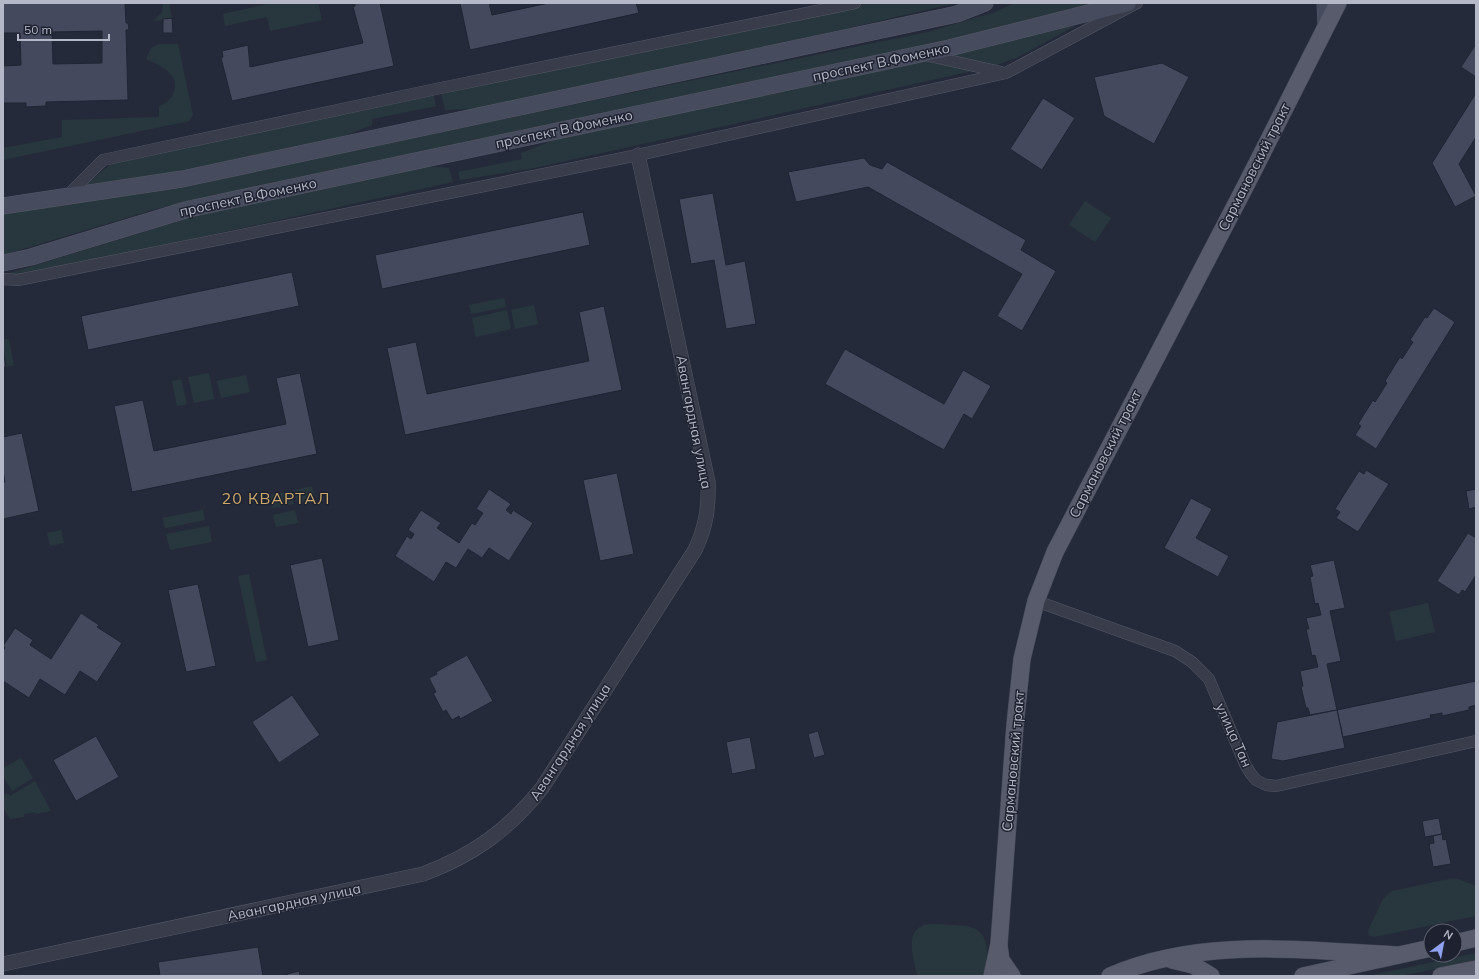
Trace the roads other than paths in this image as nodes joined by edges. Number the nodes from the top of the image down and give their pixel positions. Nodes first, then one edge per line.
1 (855, 3) edge
2 (986, 3) edge
3 (1137, 3) edge
4 (1326, 3) edge
5 (1338, 3) edge
6 (1118, 4) edge
7 (1326, 25) junction
8 (920, 54) junction
9 (1006, 73) junction
10 (638, 155) junction
11 (67, 196) junction
12 (3, 206) edge
13 (3, 263) edge
14 (3, 279) edge
15 (1036, 601) junction
16 (1476, 741) edge
17 (1476, 938) edge
18 (1463, 941) edge
19 (999, 944) junction
20 (1423, 950) edge
21 (1396, 955) junction
22 (1164, 958) junction
23 (3, 964) edge
24 (1476, 969) edge
25 (992, 976) edge
26 (1012, 976) edge
27 (1110, 976) edge
28 (1211, 976) edge
29 (1303, 976) edge
30 (1441, 976) edge

1 - 11 street
2 - 11 main road
3 - 9 street
4 - 7 main road
5 - 7 main road, Сармановский тракт
6 - 8 main road, проспект В.Фоменко
7 - 15 main road, Сармановский тракт
8 - 9 street
8 - 13 main road, проспект В.Фоменко
9 - 10 street
10 - 14 street
10 - 23 street, Авангардная улица
11 - 12 main road
15 - 16 street, улица Тан
15 - 19 main road, Сармановский тракт
17 - 18 main road
19 - 25 main road, Сармановский тракт
19 - 26 main road, Сармановский тракт
20 - 21 main road
21 - 22 main road
21 - 29 main road
22 - 27 main road
22 - 28 main road
24 - 30 main road

